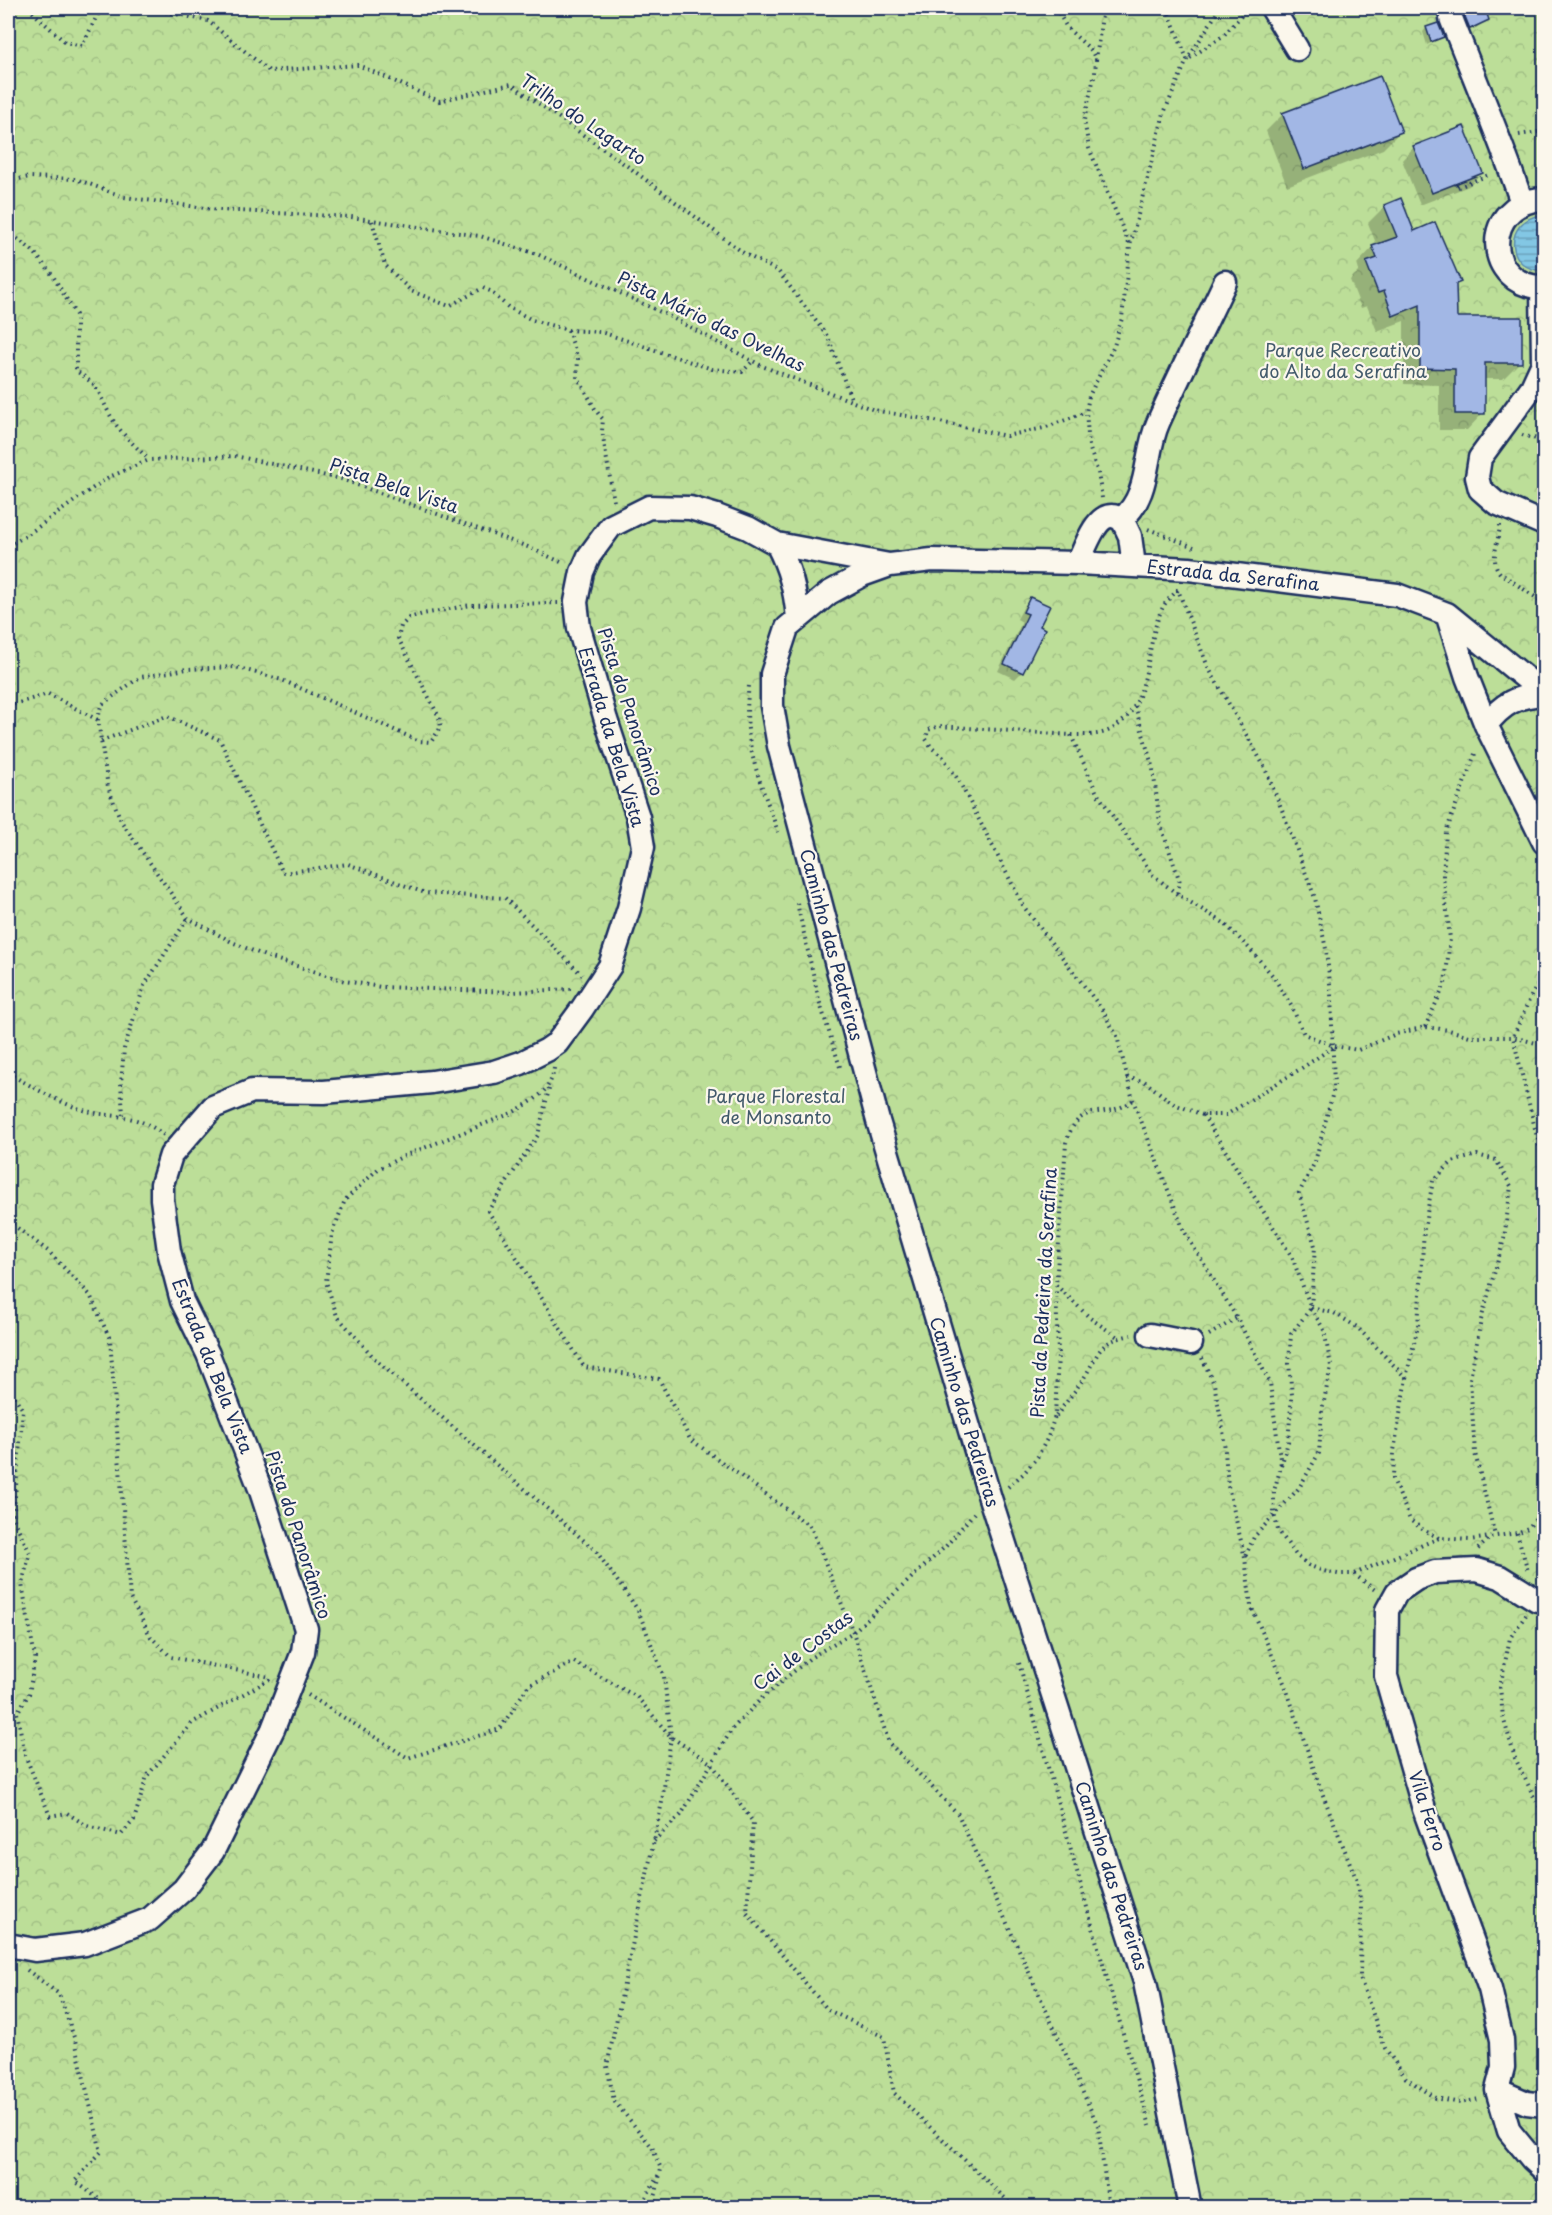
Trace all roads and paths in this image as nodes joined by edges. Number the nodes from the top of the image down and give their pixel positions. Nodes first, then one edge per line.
1 (28, 8) edge
2 (100, 8) edge
3 (148, 8) edge
4 (1056, 8) edge
5 (1103, 8) edge
6 (1167, 8) edge
7 (1220, 8) edge
8 (1248, 8) edge
9 (1272, 8) edge
10 (1452, 18) dead end
11 (1297, 49) dead end
12 (1096, 60) junction
13 (1187, 60) junction
14 (1545, 131) edge
15 (1500, 138) junction
16 (1485, 176) dead end
17 (8, 181) edge
18 (1456, 184) dead end
19 (1534, 201) edge
20 (372, 221) junction
21 (8, 231) edge
22 (1130, 246) junction
23 (1226, 282) dead end
24 (1543, 287) edge
25 (568, 330) junction
26 (753, 361) junction
27 (1544, 364) edge
28 (852, 402) junction
29 (1086, 412) junction
30 (149, 460) junction
31 (1103, 499) dead end
32 (1496, 503) junction
33 (1122, 519) junction
34 (617, 522) junction
35 (1545, 524) edge
36 (777, 544) junction
37 (8, 546) edge
38 (1191, 546) dead end
39 (1078, 563) junction
40 (567, 565) dead end
41 (890, 565) junction
42 (1134, 566) junction
43 (1189, 569) junction
44 (1178, 590) junction
45 (562, 603) dead end
46 (1545, 603) edge
47 (1447, 614) junction
48 (798, 618) junction
49 (1545, 694) edge
50 (8, 706) edge
51 (1134, 706) junction
52 (98, 720) junction
53 (1486, 725) junction
54 (1071, 735) junction
55 (101, 741) junction
56 (1545, 842) edge
57 (1177, 894) junction
58 (188, 918) junction
59 (1545, 975) edge
60 (595, 988) junction
61 (1425, 1027) junction
62 (1513, 1037) junction
63 (1545, 1045) edge
64 (1334, 1046) junction
65 (554, 1062) dead end
66 (8, 1073) edge
67 (1128, 1078) junction
68 (549, 1087) junction
69 (1133, 1100) junction
70 (123, 1115) junction
71 (1203, 1115) junction
72 (177, 1147) junction
73 (1545, 1166) edge
74 (8, 1221) edge
75 (1056, 1285) junction
76 (1311, 1308) junction
77 (1237, 1318) junction
78 (1142, 1335) joint
79 (1119, 1338) junction
80 (1194, 1344) junction
81 (1406, 1378) junction
82 (8, 1386) edge
83 (1055, 1416) junction
84 (1282, 1469) junction
85 (990, 1498) junction
86 (1545, 1502) edge
87 (1274, 1514) junction
88 (1517, 1533) junction
89 (1495, 1536) junction
90 (1439, 1538) junction
91 (1245, 1558) junction
92 (1354, 1574) junction
93 (1541, 1600) edge
94 (1389, 1602) junction
95 (853, 1632) junction
96 (280, 1681) junction
97 (671, 1737) junction
98 (712, 1764) junction
99 (1545, 1812) edge
100 (654, 1842) junction
101 (13, 1954) edge
102 (1497, 2090) junction
103 (1545, 2105) edge
104 (661, 2169) junction
105 (1545, 2170) edge
106 (103, 2208) edge
107 (640, 2208) edge
108 (654, 2208) edge
109 (1012, 2208) edge
110 (1108, 2208) edge
111 (1190, 2208) edge

1 - 2 path
3 - 28 path, Trilho do Lagarto
4 - 12 path
5 - 12 path
6 - 13 path
7 - 13 path
8 - 13 path
9 - 11 street
10 - 15 street
12 - 22 path
13 - 22 path
14 - 15 path
15 - 19 street
16 - 18 path
17 - 20 path, Pista Mário das Ovelhas
19 - 24 street
20 - 25 path
20 - 26 path, Pista Mário das Ovelhas
21 - 30 path
22 - 29 path
23 - 33 street
24 - 27 street
25 - 26 path
25 - 34 path
26 - 28 path, Pista Mário das Ovelhas
27 - 32 street
28 - 29 path, Pista Mário das Ovelhas
29 - 31 path
30 - 37 path, Pista Bela Vista
30 - 40 path, Pista Bela Vista
32 - 35 street
32 - 46 path
33 - 38 path
33 - 39 street
33 - 42 street
34 - 36 street, Estrada da Bela Vista
34 - 60 street, Estrada da Bela Vista
36 - 41 street, Estrada da Bela Vista
36 - 48 street
39 - 41 street, Estrada da Serafina
39 - 42 street, Estrada da Serafina
41 - 48 street, Caminho das Pedreiras
42 - 43 street, Estrada da Serafina
43 - 44 path
43 - 47 street, Estrada da Serafina
44 - 51 path
44 - 64 path
45 - 52 path
47 - 49 street, Estrada da Serafina
47 - 53 street
48 - 85 street, Caminho das Pedreiras
49 - 53 street
50 - 52 path
51 - 54 path
51 - 57 path
52 - 55 path
53 - 56 street
53 - 61 path
54 - 57 path
54 - 67 path
55 - 58 path
55 - 60 path
57 - 64 path
58 - 60 path
58 - 70 path
59 - 62 path
60 - 72 street, Estrada da Bela Vista
61 - 62 path
61 - 64 path
62 - 63 path
62 - 73 path
64 - 71 path
64 - 76 path
65 - 68 path
66 - 70 path
67 - 69 path
67 - 71 path
68 - 95 path
68 - 97 path
69 - 75 path, Pista da Pedreira da Serafina
69 - 77 path
70 - 72 path
71 - 76 path
72 - 96 street, Estrada da Bela Vista
74 - 96 path
75 - 79 path
75 - 83 path, Pista da Pedreira da Serafina
76 - 81 path
76 - 84 path
76 - 87 path
77 - 80 path
77 - 84 path
78 - 79 path
78 - 80 street
79 - 83 path
80 - 91 path
81 - 89 path
81 - 90 path
82 - 96 path
83 - 85 path, Pista da Pedreira da Serafina
84 - 87 path
85 - 95 path, Cai de Costas
85 - 111 street, Caminho das Pedreiras
86 - 88 path
87 - 91 path
87 - 92 path
88 - 89 path
88 - 93 path
89 - 90 path
90 - 92 path
91 - 102 path
92 - 94 path
93 - 94 street
93 - 99 path
94 - 102 street, Vila Ferro
95 - 98 path, Cai de Costas
95 - 110 path
96 - 97 path
96 - 101 street, Estrada da Bela Vista
97 - 98 path
97 - 100 path
98 - 100 path, Cai de Costas
98 - 109 path
100 - 104 path
101 - 106 path
102 - 103 street
102 - 105 street, Vila Ferro
104 - 107 path
104 - 108 path

